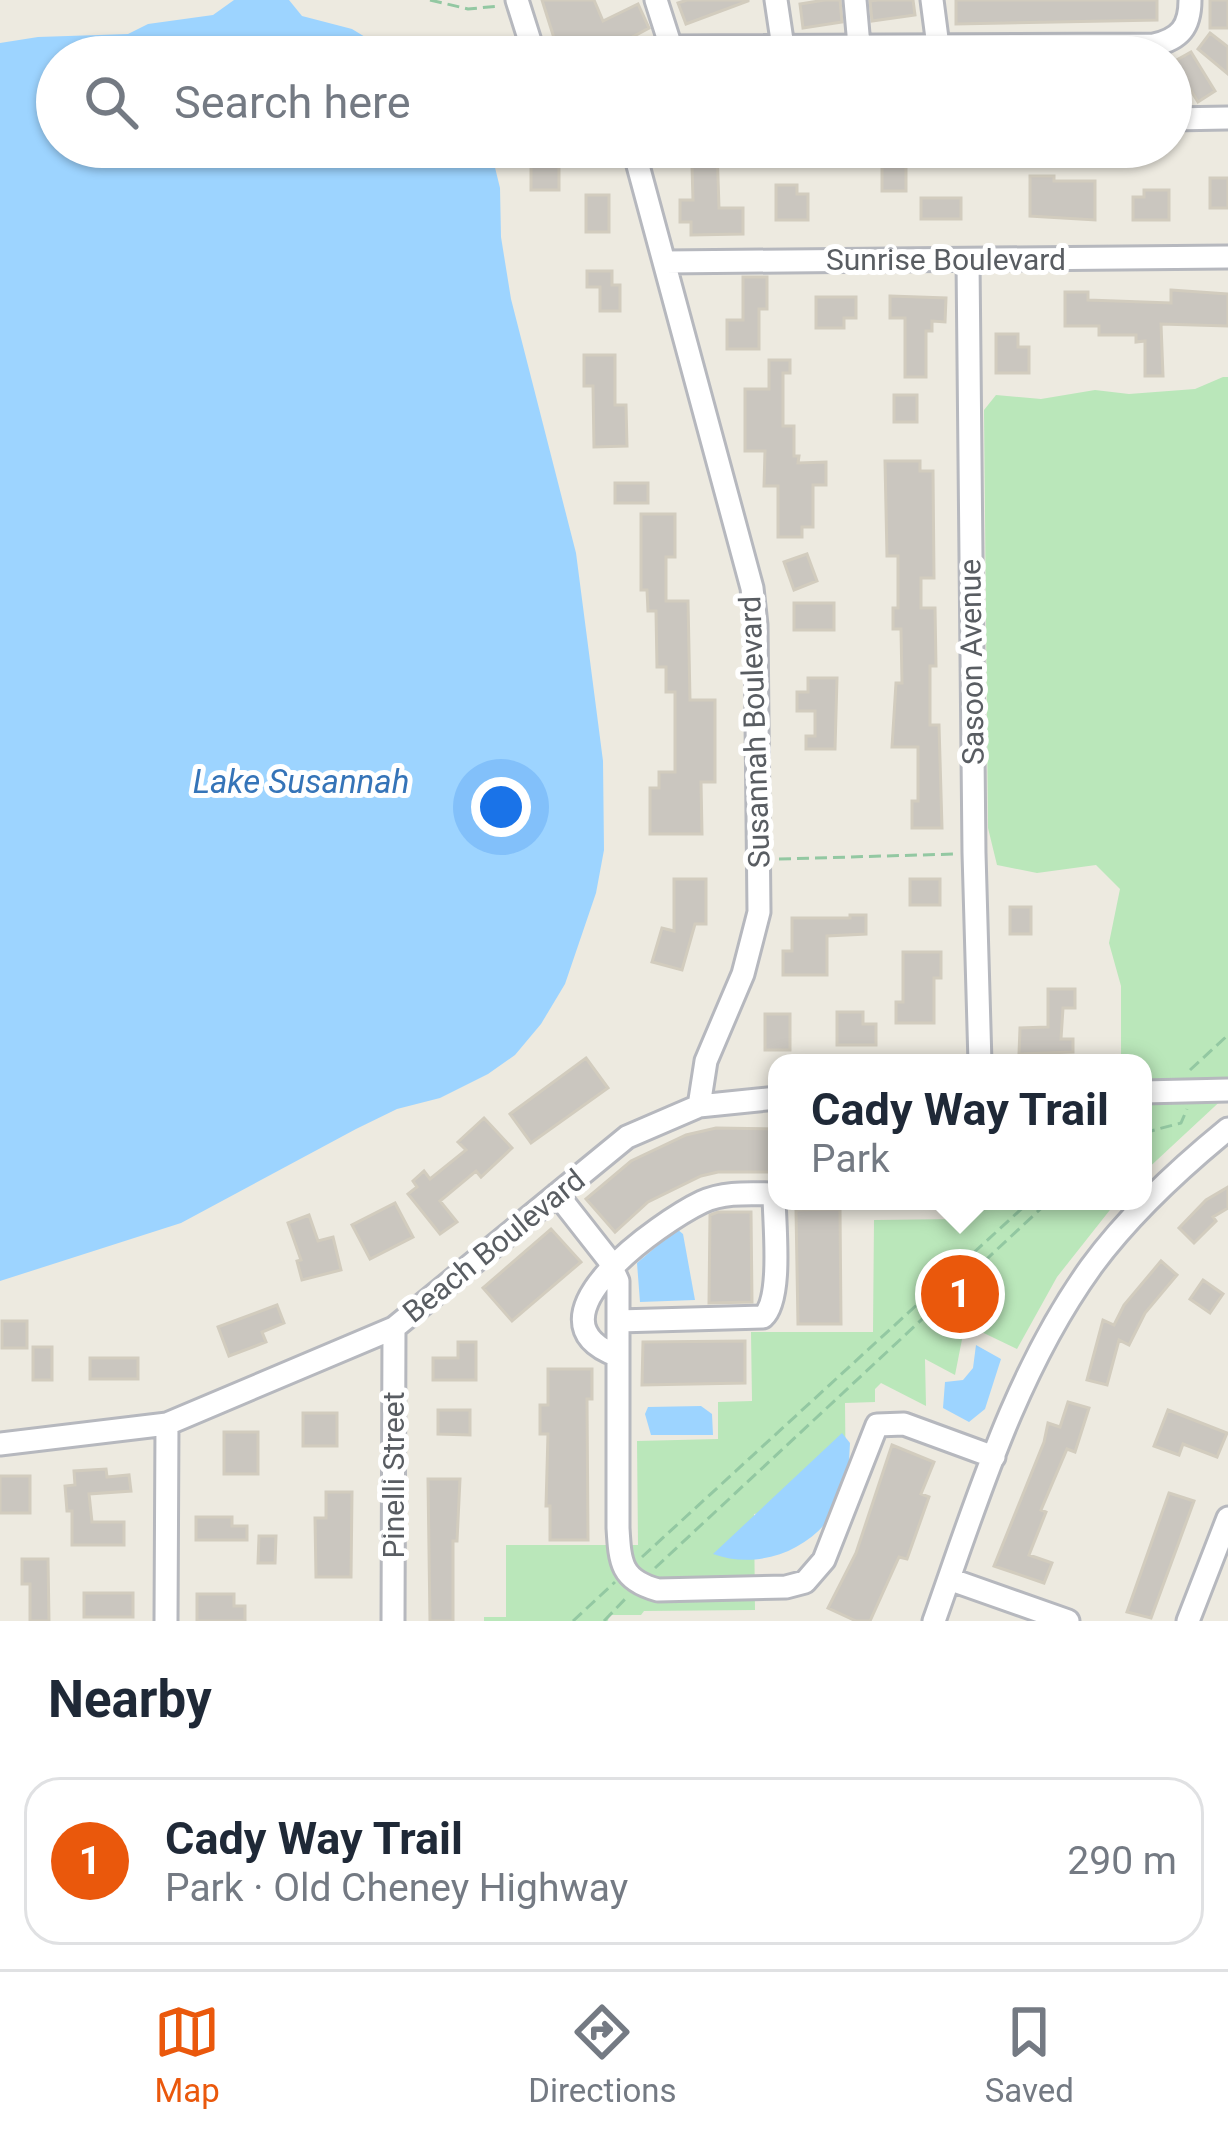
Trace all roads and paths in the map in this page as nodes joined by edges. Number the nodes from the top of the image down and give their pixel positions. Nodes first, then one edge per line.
1 (430, 0) edge
2 (656, 0) edge
3 (776, 0) edge
4 (855, 0) edge
5 (932, 0) edge
6 (1190, 0) edge
7 (518, 1) edge
8 (529, 36) edge
9 (667, 36) edge
10 (781, 36) edge
11 (858, 36) edge
12 (937, 36) edge
13 (1179, 36) edge
14 (1228, 118) edge
15 (1192, 119) edge
16 (639, 168) edge
17 (1228, 256) edge
18 (968, 261) junction
19 (665, 262) junction
20 (974, 853) junction
21 (759, 859) junction
22 (1228, 1035) edge
23 (980, 1054) edge
24 (1190, 1071) dead end
25 (1228, 1090) edge
26 (1152, 1092) edge
27 (768, 1099) edge
28 (1188, 1099) dead end
29 (699, 1106) junction
30 (1228, 1129) edge
31 (1152, 1131) edge
32 (557, 1194) junction
33 (768, 1194) edge
34 (1152, 1198) edge
35 (775, 1210) edge
36 (1020, 1210) edge
37 (1039, 1210) edge
38 (1141, 1210) edge
39 (613, 1268) junction
40 (618, 1321) junction
41 (394, 1328) junction
42 (618, 1356) junction
43 (166, 1424) junction
44 (0, 1444) edge
45 (994, 1457) junction
46 (1228, 1518) edge
47 (631, 1576) junction
48 (949, 1580) junction
49 (166, 1621) edge
50 (394, 1621) edge
51 (574, 1621) edge
52 (604, 1621) edge
53 (934, 1621) edge
54 (1067, 1621) edge
55 (1188, 1621) edge

1 - 7 path
2 - 9 street
3 - 10 street
4 - 11 street
5 - 12 street
6 - 13 street
7 - 8 street
14 - 15 street
16 - 19 street, Susannah Boulevard
17 - 18 street, Sunrise Boulevard
18 - 19 street, Sunrise Boulevard
18 - 20 street, Sasoon Avenue
19 - 21 street, Susannah Boulevard
20 - 21 path
20 - 23 street, Sasoon Avenue
21 - 29 street, Susannah Boulevard
22 - 24 path
25 - 26 street
27 - 29 street, Beach Boulevard
28 - 31 path
29 - 32 street, Beach Boulevard
30 - 34 street
32 - 39 street
32 - 41 street, Beach Boulevard
33 - 39 street
35 - 40 street
36 - 47 path
37 - 47 path
38 - 45 street
39 - 40 street
39 - 42 street
40 - 42 street
41 - 43 street, Beach Boulevard
41 - 50 street, Pinelli Street
42 - 47 street
43 - 44 street, Beach Boulevard
43 - 49 street
45 - 47 street
45 - 48 street
46 - 55 street
47 - 51 path
47 - 52 path
48 - 53 street
48 - 54 street

